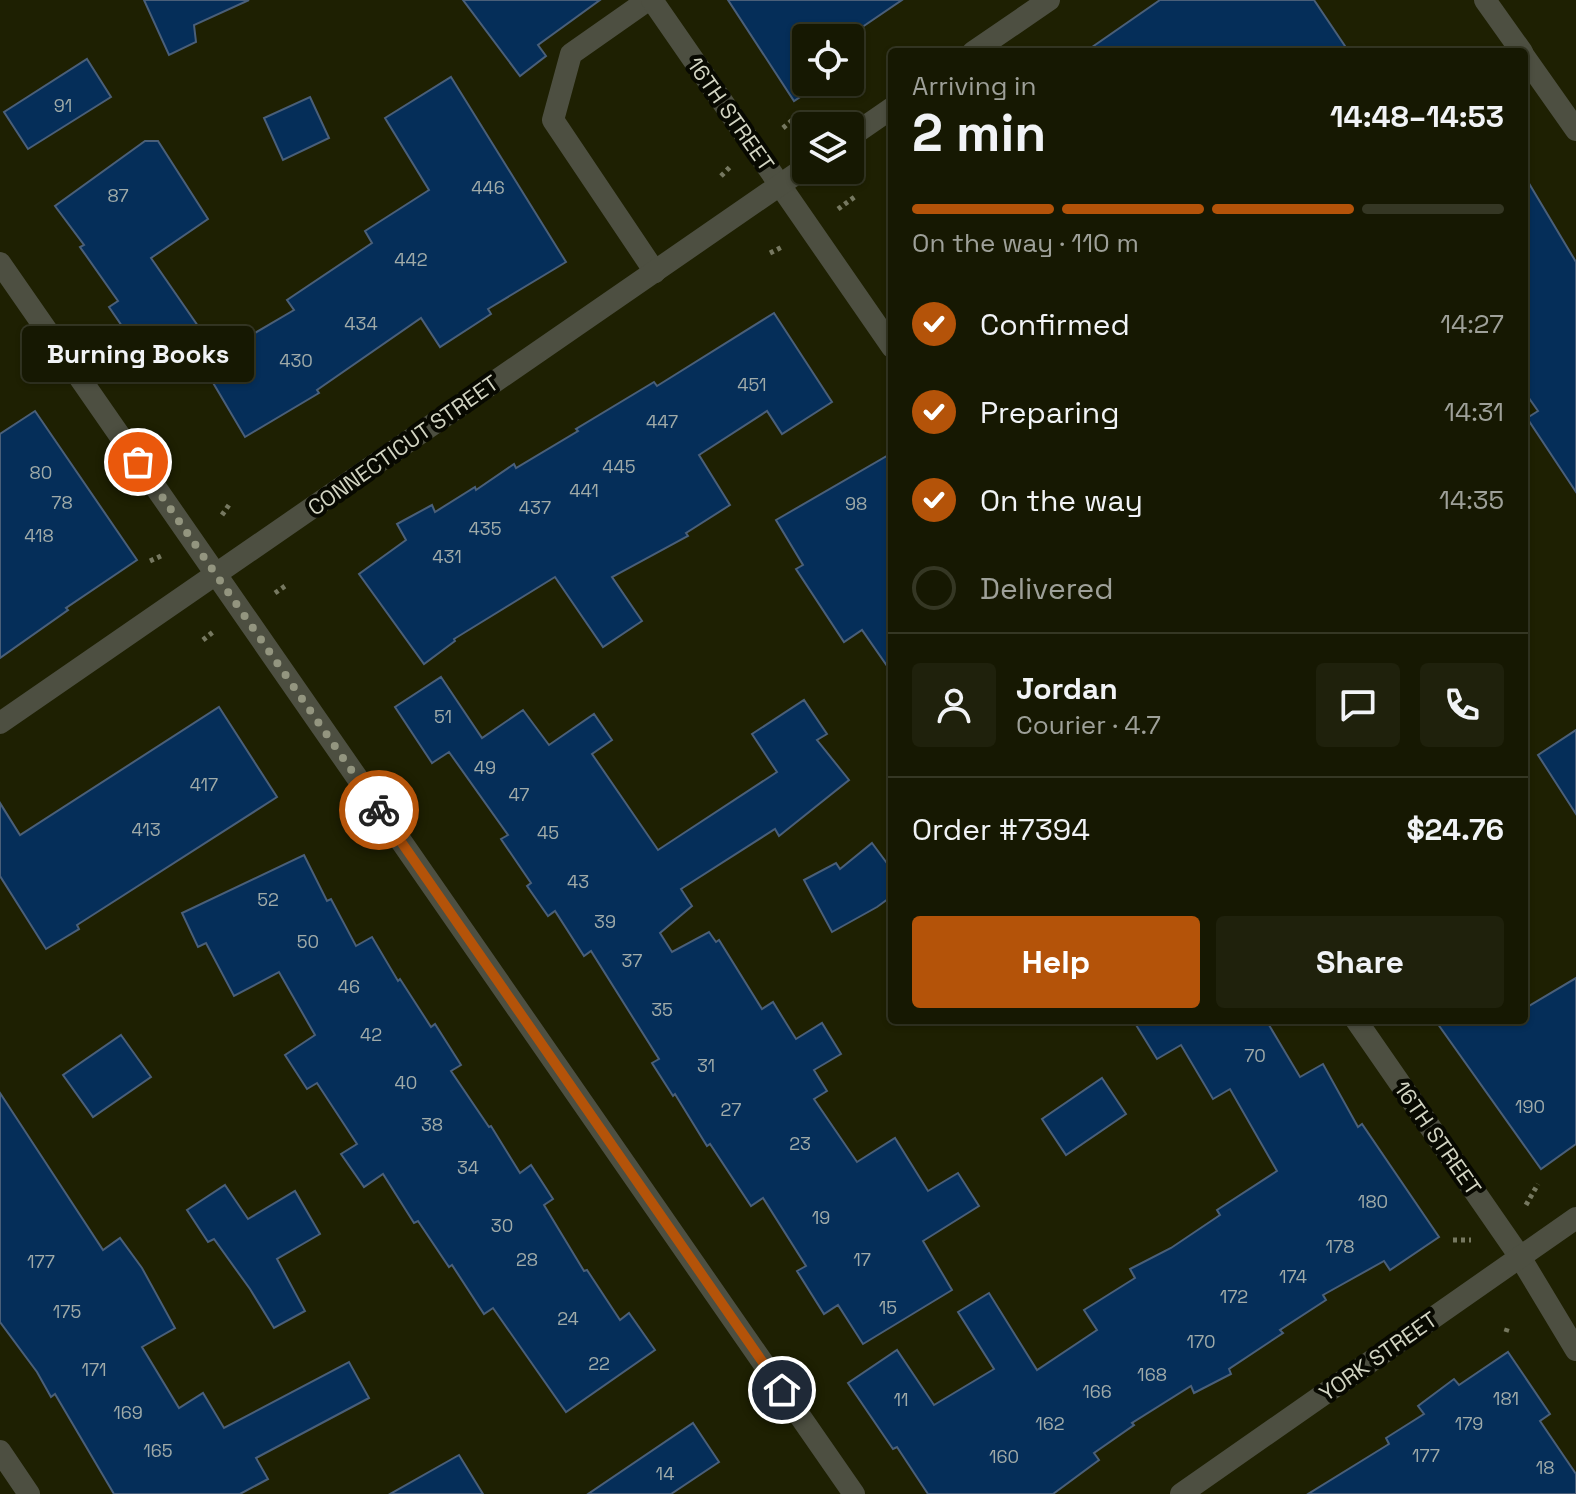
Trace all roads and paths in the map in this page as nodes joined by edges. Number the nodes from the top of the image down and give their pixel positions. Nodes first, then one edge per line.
1 (650, 0) edge
2 (1049, 0) edge
3 (1485, 0) edge
4 (979, 48) edge
5 (1519, 48) edge
6 (1528, 61) edge
7 (888, 111) edge
8 (792, 120) edge
9 (864, 127) edge
10 (783, 128) dead end
11 (1576, 130) edge
12 (792, 177) edge
13 (780, 185) junction
14 (856, 196) dead end
15 (838, 209) dead end
16 (787, 244) dead end
17 (770, 253) dead end
18 (0, 263) edge
19 (655, 272) junction
20 (888, 341) edge
21 (231, 502) dead end
22 (222, 515) dead end
23 (164, 554) dead end
24 (150, 561) dead end
25 (216, 574) junction
26 (288, 584) dead end
27 (275, 593) dead end
28 (213, 632) dead end
29 (203, 640) dead end
30 (0, 723) edge
31 (1359, 1024) edge
32 (1538, 1184) dead end
33 (1526, 1205) dead end
34 (1576, 1218) edge
35 (1453, 1240) dead end
36 (1476, 1240) dead end
37 (1520, 1257) junction
38 (1576, 1350) edge
39 (0, 1451) edge
40 (1194, 1490) edge
41 (29, 1494) edge
42 (854, 1494) edge

1 - 13 street, 16TH STREET
1 - 19 street
2 - 4 street
3 - 5 street
6 - 11 street
7 - 9 street
8 - 10 path
12 - 13 street, CONNECTICUT STREET
13 - 19 street, CONNECTICUT STREET
13 - 20 street, 16TH STREET
14 - 15 path
16 - 17 path
18 - 25 street
19 - 25 street, CONNECTICUT STREET
21 - 22 path
23 - 24 path
25 - 30 street, CONNECTICUT STREET
25 - 42 street
26 - 27 path
28 - 29 path
31 - 37 street, 16TH STREET
32 - 33 path
34 - 37 street, YORK STREET
35 - 36 path
37 - 38 street, 16TH STREET
37 - 40 street, YORK STREET
39 - 41 street

